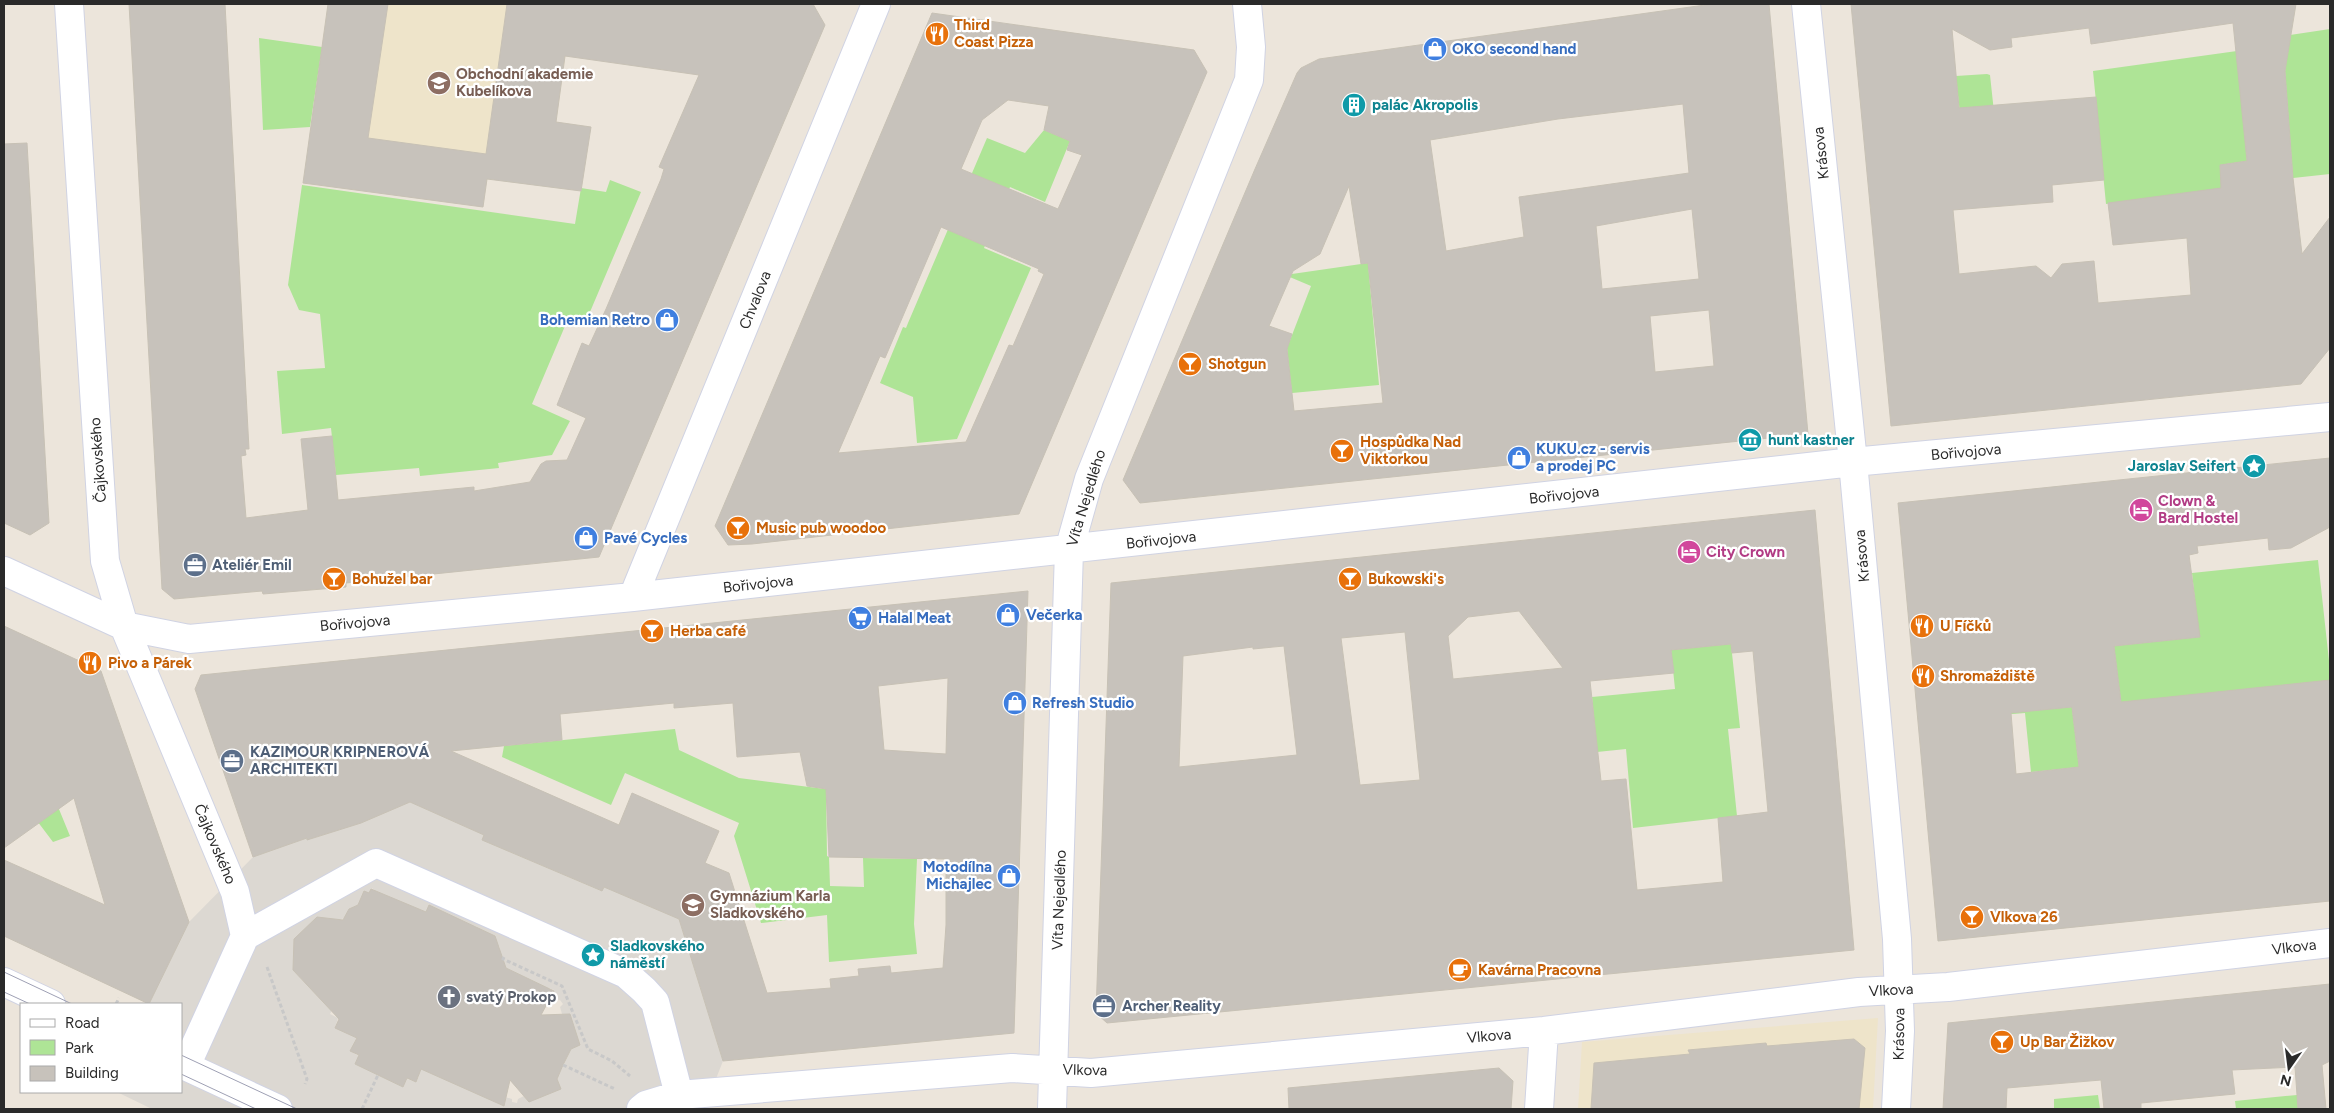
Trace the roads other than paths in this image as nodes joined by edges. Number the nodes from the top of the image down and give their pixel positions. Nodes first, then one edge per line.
1 (70, 4) edge
2 (876, 4) edge
3 (1248, 4) edge
4 (1806, 4) edge
5 (2330, 417) edge
6 (1854, 462) junction
7 (1069, 550) junction
8 (4, 571) edge
9 (633, 597) junction
10 (124, 626) junction
11 (245, 936) junction
12 (2330, 943) edge
13 (4, 982) edge
14 (1899, 990) junction
15 (49, 1003) edge
16 (1544, 1031) junction
17 (184, 1065) edge
18 (1053, 1070) junction
19 (679, 1095) junction
20 (644, 1107) edge
21 (278, 1109) edge
22 (1052, 1109) edge
23 (1539, 1109) edge
24 (1896, 1109) edge

1 - 10 street, Čajkovského
2 - 9 street, Chvalova
3 - 7 street, Víta Nejedlého
4 - 6 street, Krásova
5 - 6 street, Bořivojova
6 - 7 street, Bořivojova
6 - 14 street, Krásova
7 - 9 street, Bořivojova
7 - 18 street, Víta Nejedlého
8 - 10 street, Bořivojova
9 - 10 street, Bořivojova
10 - 11 street, Čajkovského
11 - 17 street
11 - 19 street
12 - 14 street, Vlkova
13 - 15 street
14 - 16 street, Vlkova
14 - 24 street, Krásova
16 - 18 street, Vlkova
16 - 23 street
17 - 21 street
18 - 19 street, Vlkova
18 - 22 street, Víta Nejedlého
19 - 20 street, Vlkova

